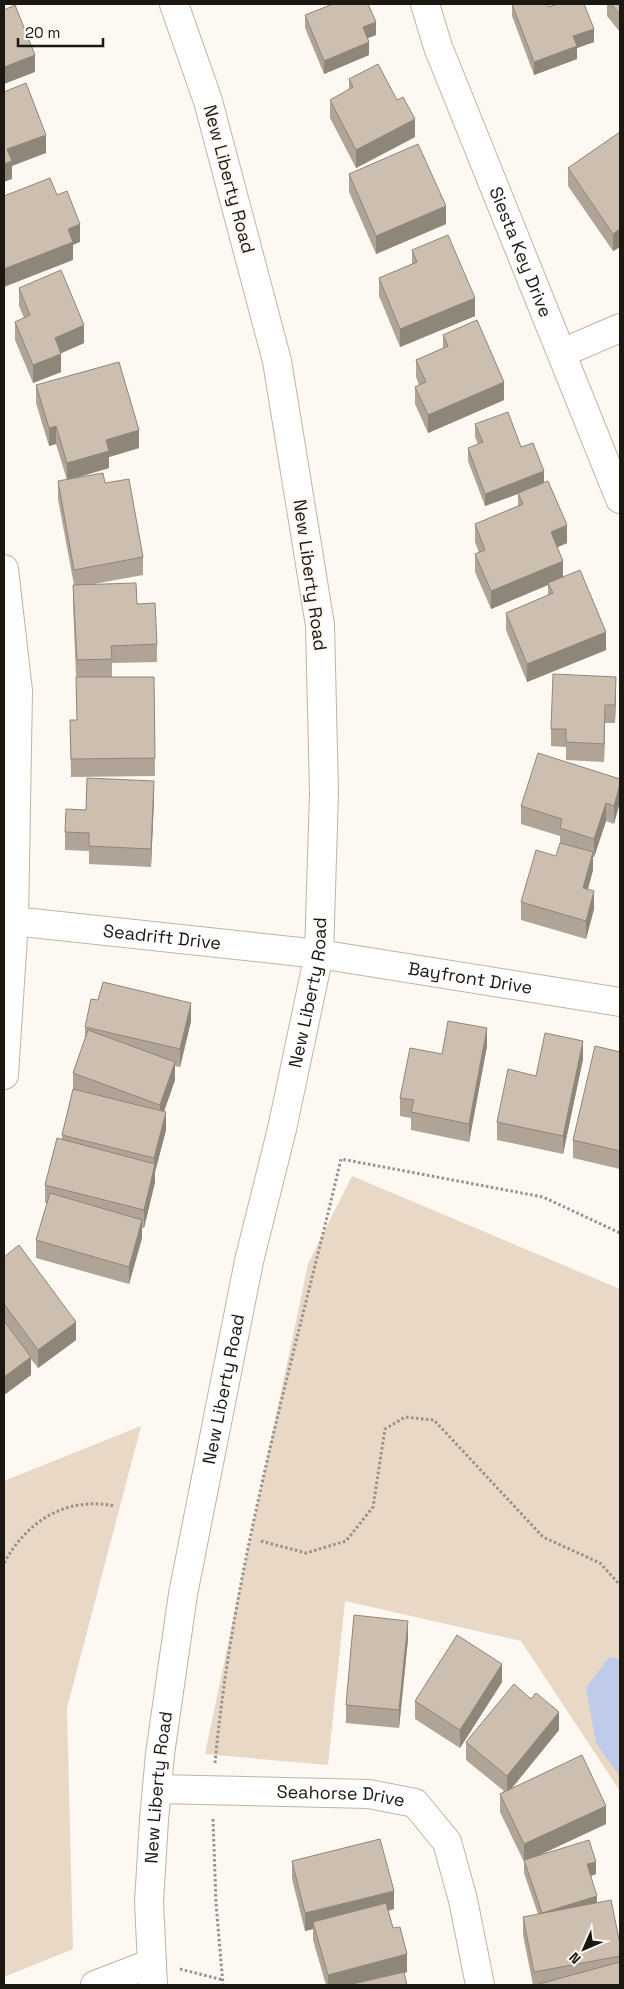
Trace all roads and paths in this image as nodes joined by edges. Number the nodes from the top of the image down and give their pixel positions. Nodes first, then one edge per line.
1 (174, 4) edge
2 (425, 4) edge
3 (620, 328) edge
4 (562, 353) junction
5 (620, 499) edge
6 (4, 569) edge
7 (11, 692) edge
8 (9, 920) edge
9 (320, 954) junction
10 (620, 1002) edge
11 (4, 1075) edge
12 (620, 1233) edge
13 (114, 1506) dead end
14 (261, 1541) dead end
15 (4, 1563) edge
16 (620, 1585) edge
17 (157, 1789) junction
18 (212, 1790) junction
19 (153, 1974) edge
20 (223, 1980) junction
21 (95, 1985) edge
22 (223, 1985) edge
23 (480, 1985) edge

1 - 9 street, New Liberty Road
2 - 4 street, Siesta Key Drive
3 - 4 street
4 - 5 street, Siesta Key Drive
6 - 7 street
7 - 8 street
8 - 9 street, Seadrift Drive
8 - 11 street
9 - 10 street, Bayfront Drive
9 - 17 street, New Liberty Road
12 - 18 path
13 - 15 path
14 - 16 path
17 - 18 street, Seahorse Drive
17 - 19 street, New Liberty Road
18 - 20 path
18 - 23 street, Seahorse Drive
19 - 20 path
19 - 21 street
20 - 22 path

